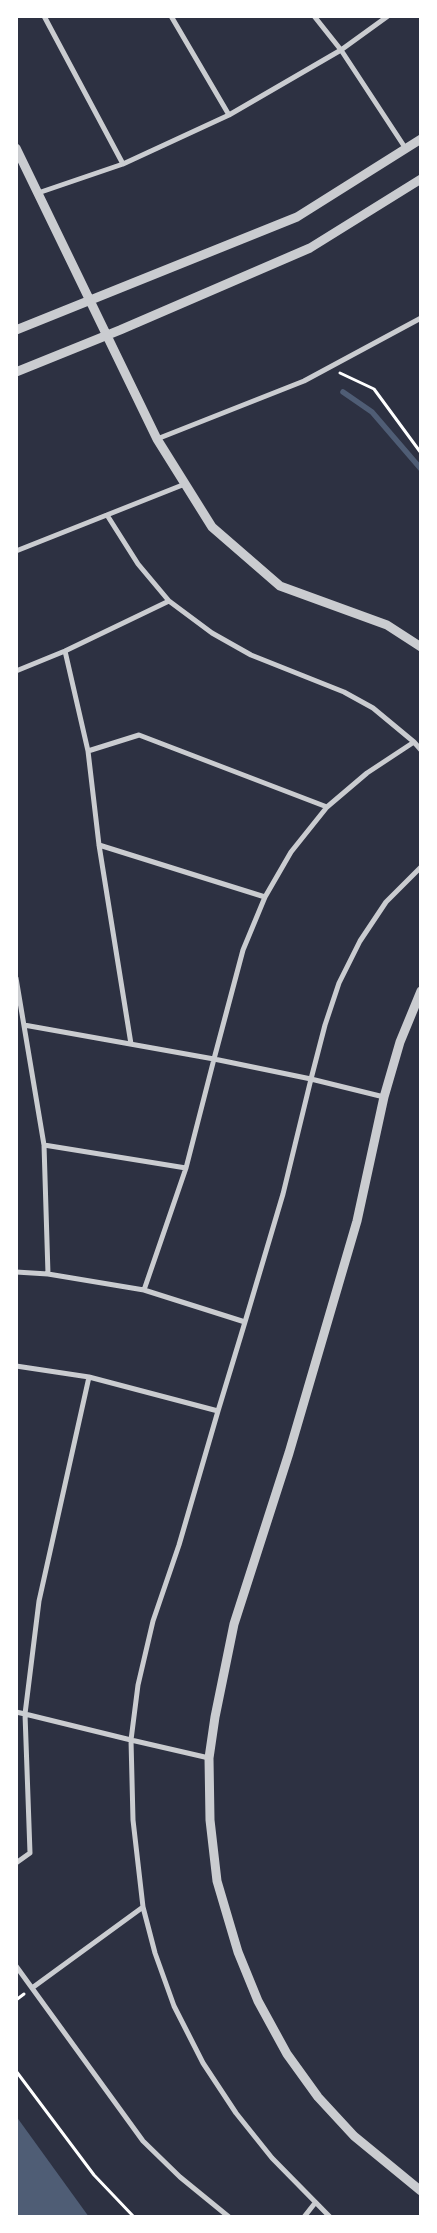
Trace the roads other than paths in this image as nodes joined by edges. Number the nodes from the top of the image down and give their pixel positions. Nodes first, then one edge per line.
1 (44, 16) edge
2 (171, 16) edge
3 (314, 16) edge
4 (388, 16) edge
5 (341, 50) junction
6 (229, 115) junction
7 (421, 139) edge
8 (16, 149) edge
9 (406, 149) junction
10 (123, 164) junction
11 (421, 179) edge
12 (38, 193) junction
13 (91, 299) junction
14 (421, 318) edge
15 (16, 330) edge
16 (106, 335) junction
17 (16, 372) edge
18 (157, 440) junction
19 (185, 484) junction
20 (107, 515) junction
21 (16, 551) edge
22 (169, 601) junction
23 (421, 647) edge
24 (65, 652) junction
25 (16, 671) edge
26 (414, 742) junction
27 (421, 750) edge
28 (88, 751) junction
29 (327, 807) junction
30 (99, 845) junction
31 (421, 867) edge
32 (264, 897) junction
33 (16, 978) edge
34 (421, 991) edge
35 (24, 1025) junction
36 (131, 1044) junction
37 (214, 1059) junction
38 (311, 1079) junction
39 (384, 1097) junction
40 (44, 1145) junction
41 (186, 1168) junction
42 (16, 1272) edge
43 (48, 1274) junction
44 (144, 1290) junction
45 (245, 1322) junction
46 (16, 1366) edge
47 (89, 1377) junction
48 (218, 1412) junction
49 (16, 1712) edge
50 (25, 1714) junction
51 (132, 1740) junction
52 (209, 1758) junction
53 (16, 1864) edge
54 (143, 1907) junction
55 (16, 1966) edge
56 (32, 1988) junction
57 (421, 2191) edge
58 (315, 2203) junction
59 (229, 2217) edge
60 (304, 2217) edge
61 (330, 2217) edge

1 - 10 street
2 - 6 street
3 - 5 street
4 - 5 street
5 - 6 street
5 - 9 street
6 - 10 street
7 - 9 street
8 - 12 street
9 - 13 street
10 - 12 street
11 - 16 street
12 - 13 street
13 - 15 street
13 - 16 street
14 - 18 street
16 - 17 street
16 - 18 street
18 - 19 street
19 - 20 street
19 - 23 street
20 - 21 street
20 - 22 street
22 - 24 street
22 - 26 street
24 - 25 street
24 - 28 street
26 - 27 street
26 - 29 street
28 - 29 street
28 - 30 street
29 - 32 street
30 - 32 street
30 - 36 street
31 - 38 street
32 - 37 street
33 - 35 street
34 - 39 street
35 - 36 street
35 - 40 street
36 - 37 street
37 - 38 street
37 - 41 street
38 - 39 street
38 - 45 street
39 - 52 street
40 - 41 street
40 - 43 street
41 - 44 street
42 - 43 street
43 - 44 street
44 - 45 street
45 - 48 street
46 - 47 street
47 - 48 street
47 - 50 street
48 - 51 street
49 - 50 street
50 - 51 street
50 - 53 street
51 - 52 street
51 - 54 street
52 - 57 street
54 - 56 street
54 - 58 street
55 - 56 street
56 - 59 street
58 - 60 street
58 - 61 street

